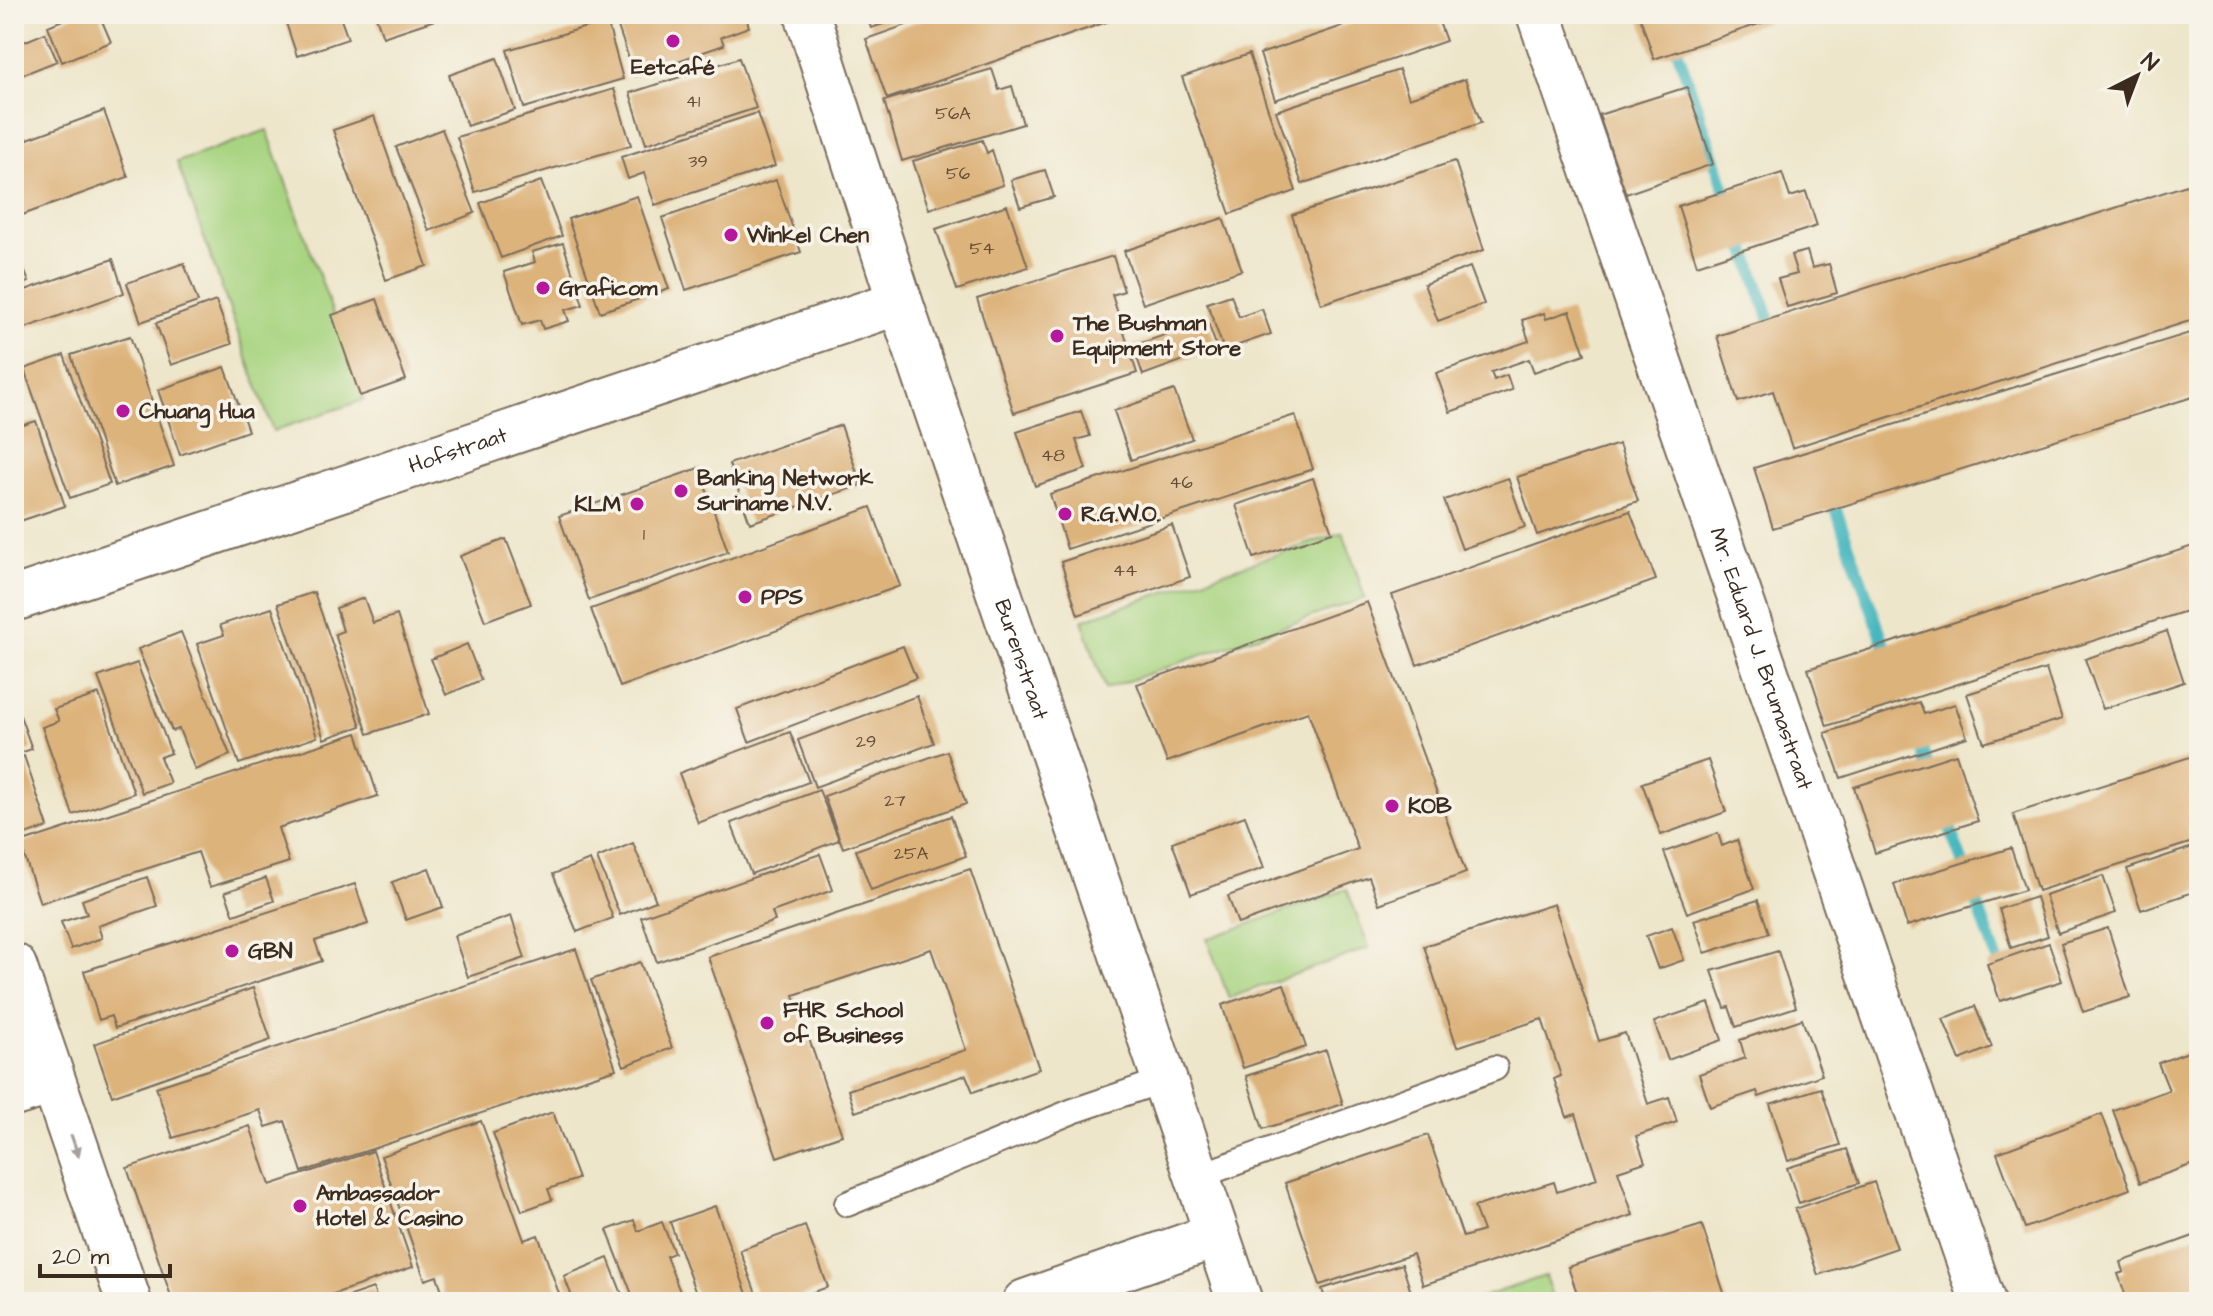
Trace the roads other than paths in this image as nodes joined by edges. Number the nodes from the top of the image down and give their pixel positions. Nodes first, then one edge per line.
1 (807, 14) edge
2 (1539, 14) edge
3 (900, 302) junction
4 (14, 599) edge
5 (14, 966) edge
6 (1495, 1068) dead end
7 (1164, 1080) junction
8 (34, 1088) edge
9 (1199, 1176) junction
10 (847, 1204) dead end
11 (1217, 1235) junction
12 (129, 1302) edge
13 (1025, 1302) edge
14 (1240, 1302) edge
15 (1983, 1302) edge

1 - 3 street, Burenstraat
2 - 15 street, Mr. Eduard J. Brumastraat
3 - 4 street, Hofstraat
3 - 7 street, Burenstraat
5 - 8 street
6 - 9 lane
7 - 9 street, Burenstraat
7 - 10 lane
8 -> 12 street
9 - 11 street, Burenstraat
11 - 13 street
11 - 14 street, Burenstraat

